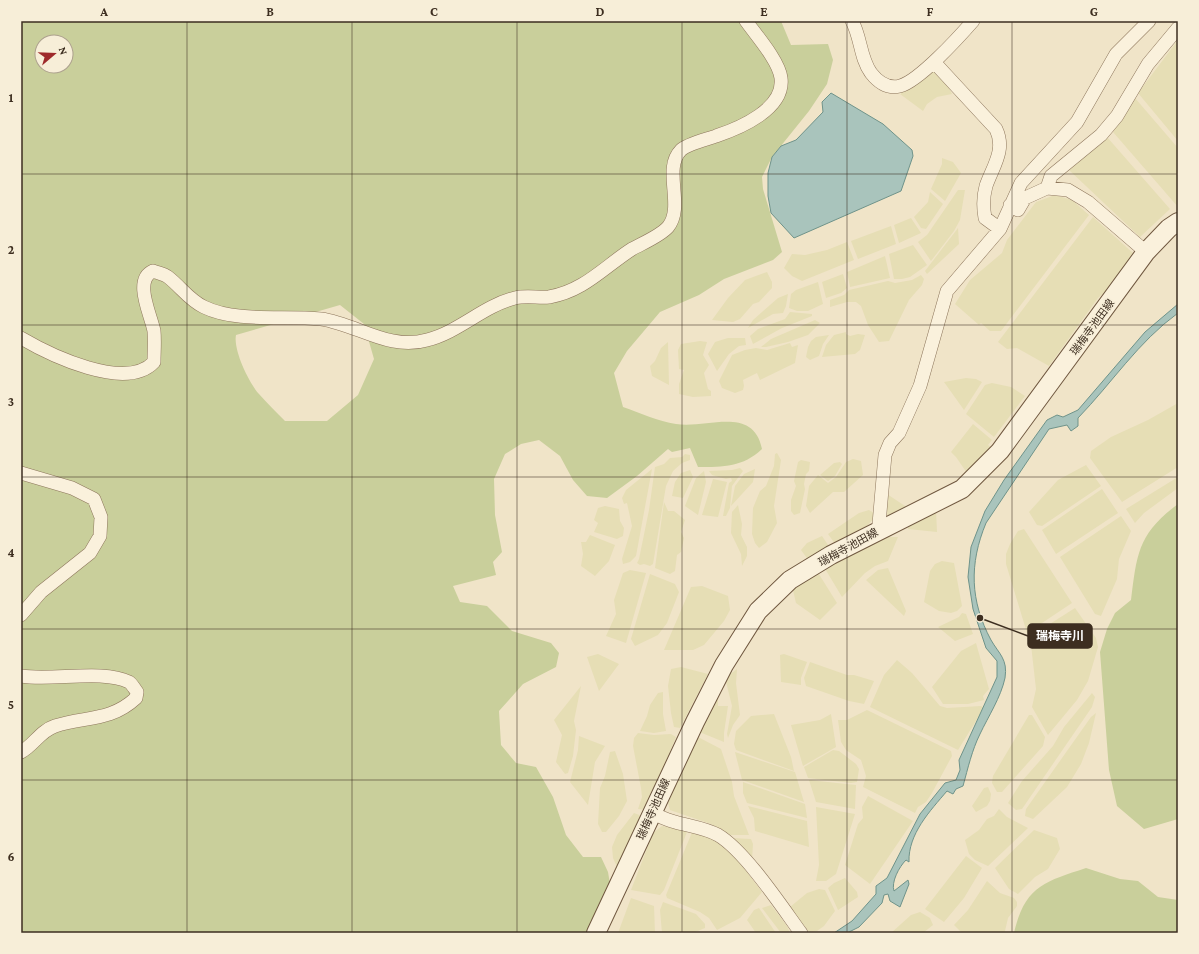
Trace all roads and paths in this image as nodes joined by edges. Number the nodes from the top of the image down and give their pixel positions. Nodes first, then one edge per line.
1 (746, 21) edge
2 (852, 21) edge
3 (973, 21) edge
4 (1149, 21) edge
5 (1178, 28) edge
6 (934, 62) junction
7 (1047, 188) junction
8 (1010, 205) junction
9 (1178, 222) edge
10 (1000, 229) junction
11 (1146, 252) junction
12 (21, 338) edge
13 (21, 473) edge
14 (881, 529) junction
15 (21, 616) edge
16 (21, 676) edge
17 (21, 752) edge
18 (652, 814) junction
19 (596, 933) edge
20 (801, 933) edge

1 - 12 street
2 - 6 street
3 - 6 street
4 - 8 street
5 - 7 street
6 - 10 street
7 - 8 street
7 - 11 street
8 - 10 street
9 - 11 main road, 瑞梅寺池田線
10 - 14 street
11 - 14 main road, 瑞梅寺池田線
13 - 15 street
14 - 18 main road, 瑞梅寺池田線
16 - 17 street
18 - 19 main road, 瑞梅寺池田線
18 - 20 street

